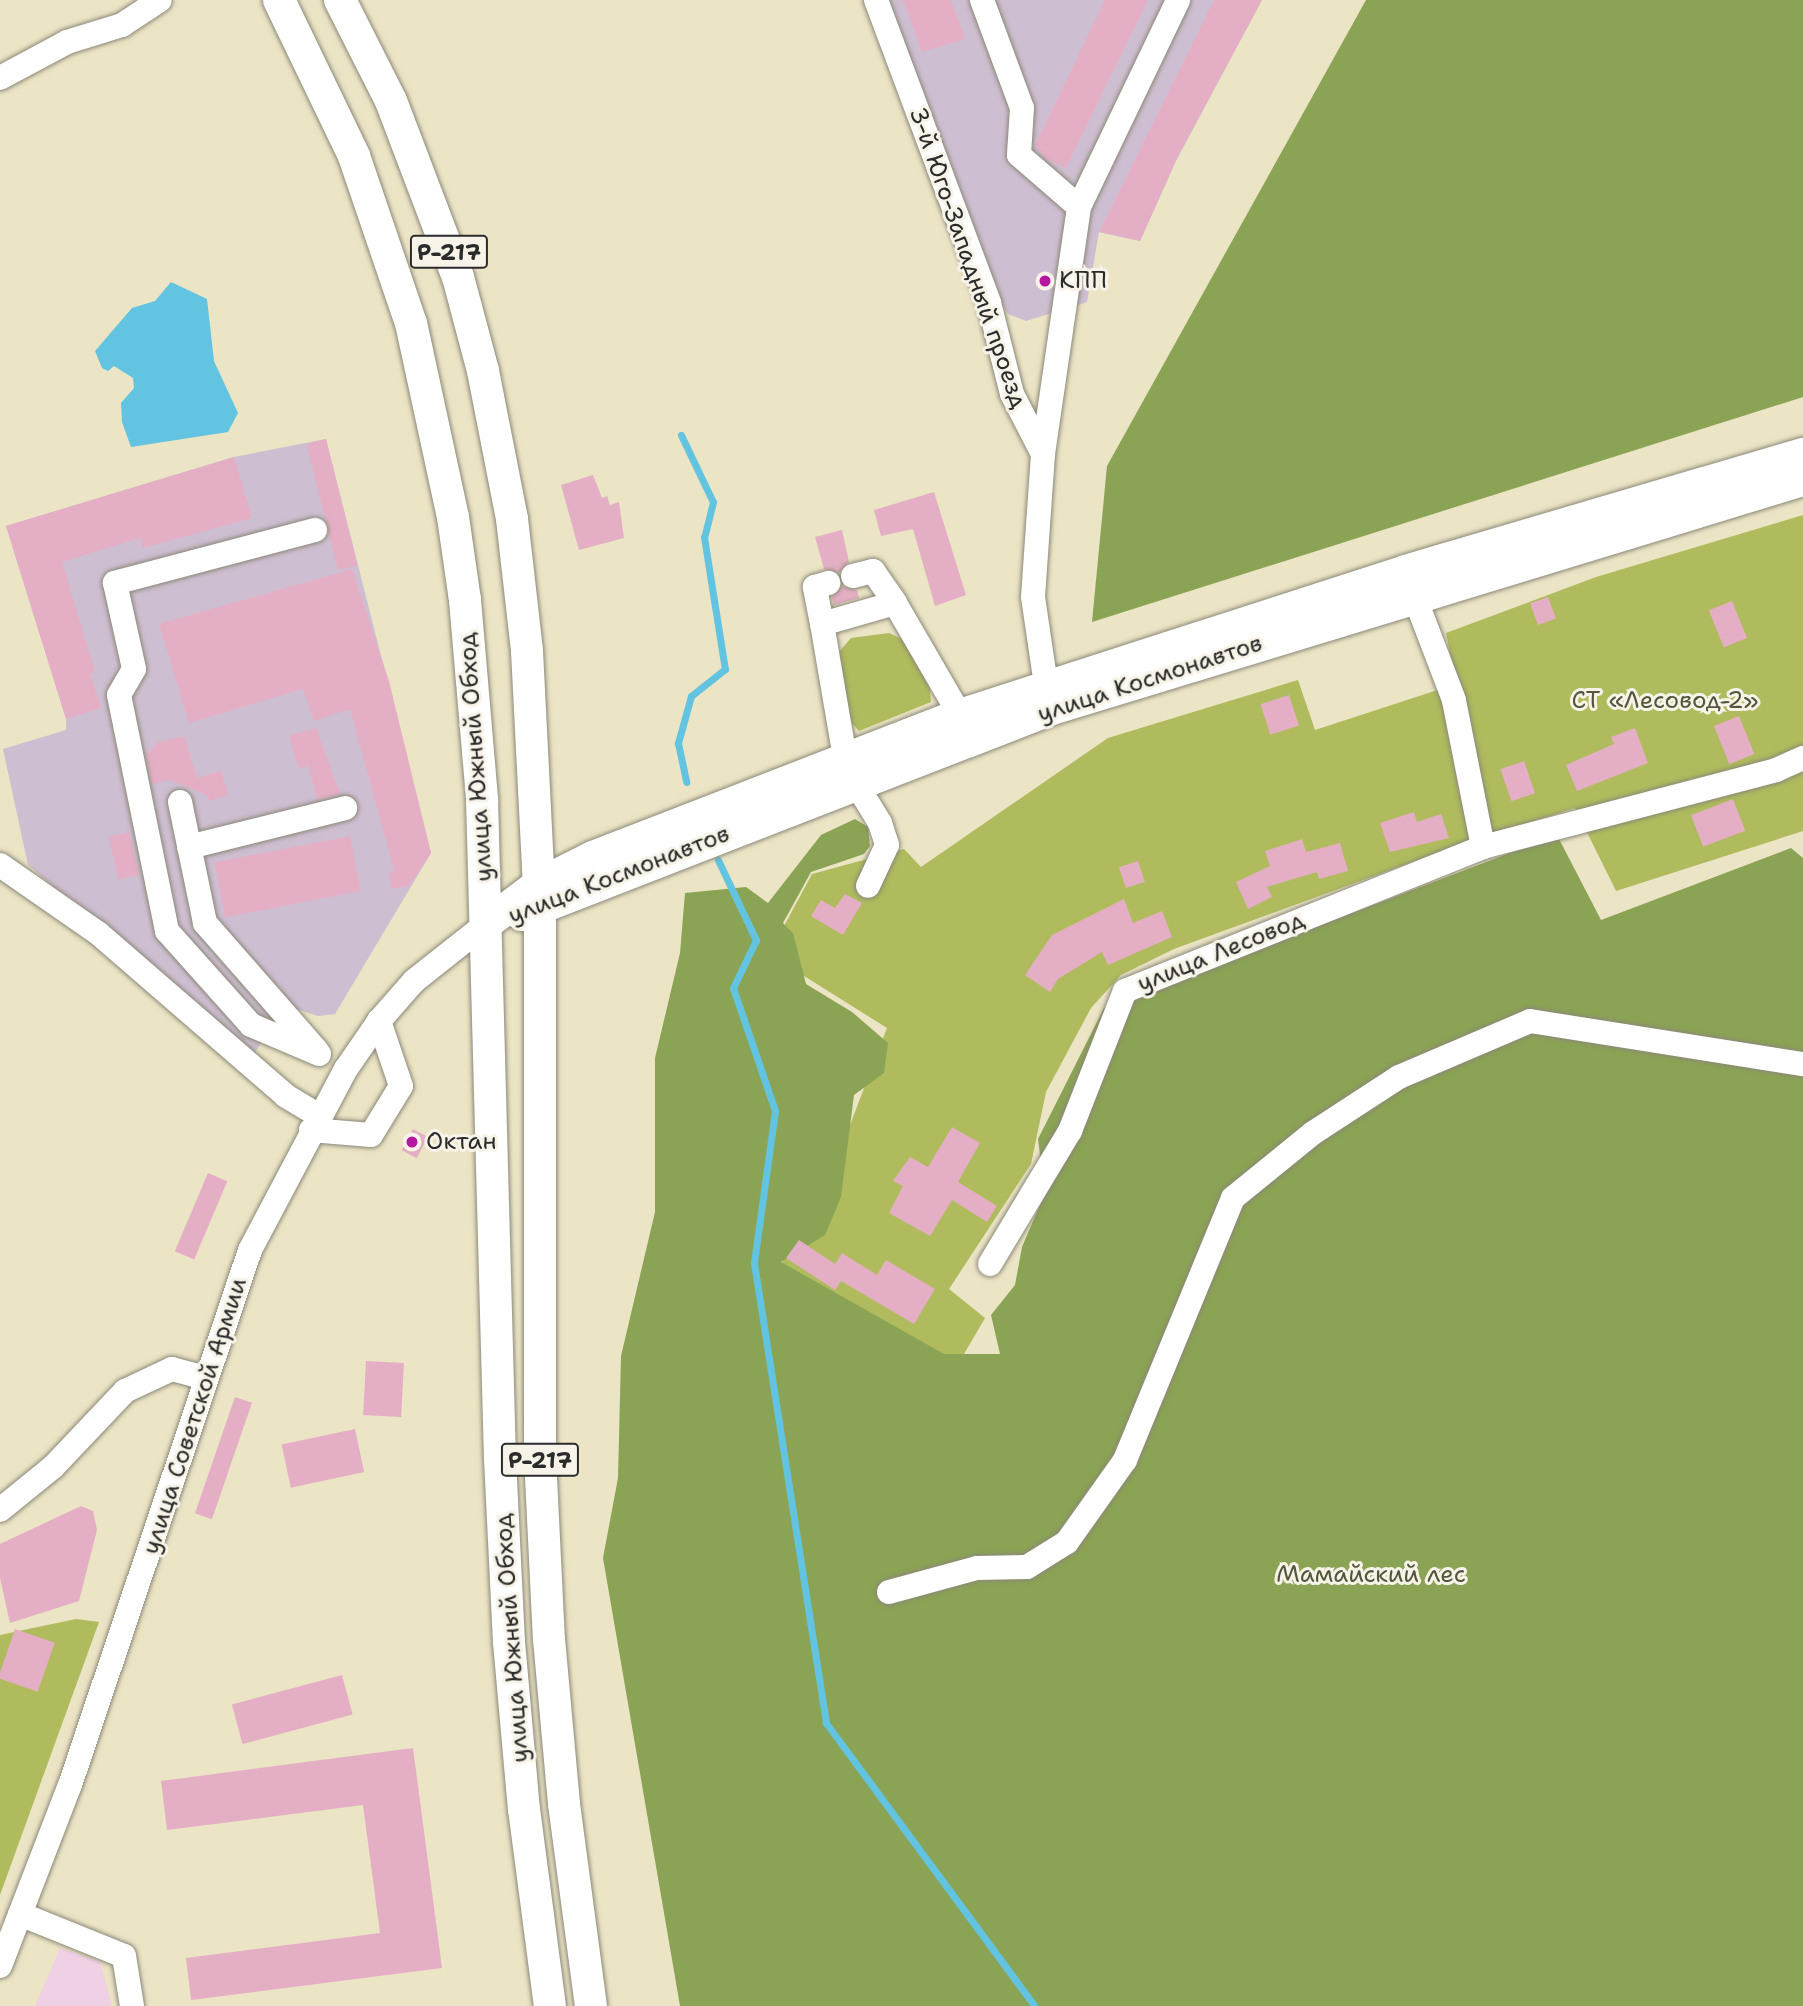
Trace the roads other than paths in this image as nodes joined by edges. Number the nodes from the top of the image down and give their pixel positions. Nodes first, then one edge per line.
1 (160, 0) edge
2 (279, 0) edge
3 (341, 0) edge
4 (876, 0) edge
5 (982, 0) edge
6 (1178, 0) edge
7 (0, 78) edge
8 (1079, 207) junction
9 (1043, 454) junction
10 (1803, 454) edge
11 (1803, 480) edge
12 (315, 530) dead end
13 (853, 576) dead end
14 (828, 583) dead end
15 (1409, 583) junction
16 (895, 603) junction
17 (822, 624) junction
18 (1046, 685) junction
19 (960, 715) junction
20 (1803, 758) edge
21 (850, 770) junction
22 (180, 803) dead end
23 (345, 808) dead end
24 (189, 847) junction
25 (1483, 847) junction
26 (0, 865) edge
27 (867, 886) dead end
28 (540, 897) junction
29 (486, 924) junction
30 (379, 1021) junction
31 (319, 1054) junction
32 (1803, 1064) edge
33 (345, 1069) junction
34 (315, 1123) junction
35 (990, 1264) dead end
36 (206, 1378) junction
37 (0, 1510) edge
38 (889, 1591) dead end
39 (20, 1914) junction
40 (0, 1966) edge
41 (132, 2006) edge
42 (551, 2006) edge
43 (591, 2006) edge

1 - 7 street
2 - 29 main road, улица Южный Обход / Р-217
3 - 28 main road, улица Южный Обход / Р-217
4 - 9 street, 3-й Юго-Западный проезд
5 - 8 street
6 - 8 street
8 - 9 street
9 - 18 street
10 - 15 main road, улица Космонавтов
11 - 15 main road, улица Космонавтов
12 - 31 street
13 - 16 street
14 - 17 street
15 - 18 main road, улица Космонавтов
15 - 21 main road, улица Космонавтов
15 - 25 street
16 - 17 street
16 - 19 street
17 - 21 street
18 - 19 main road, улица Космонавтов
19 - 21 main road, улица Космонавтов
20 - 25 street, улица Лесовод
21 - 27 street
21 - 28 main road, улица Космонавтов
22 - 24 street
23 - 24 street
24 - 31 street
25 - 35 street, улица Лесовод
26 - 34 street
28 - 29 main road, улица Космонавтов
28 - 43 main road, улица Южный Обход / Р-217
29 - 30 street, улица Советской Армии
29 - 42 main road, улица Южный Обход / Р-217
30 - 33 street, улица Советской Армии
30 - 34 street
31 - 33 street
32 - 38 street
33 - 34 street, улица Советской Армии
34 - 36 street, улица Советской Армии
36 - 37 street
36 - 39 street, улица Советской Армии
39 - 40 street, улица Советской Армии
39 - 41 street

